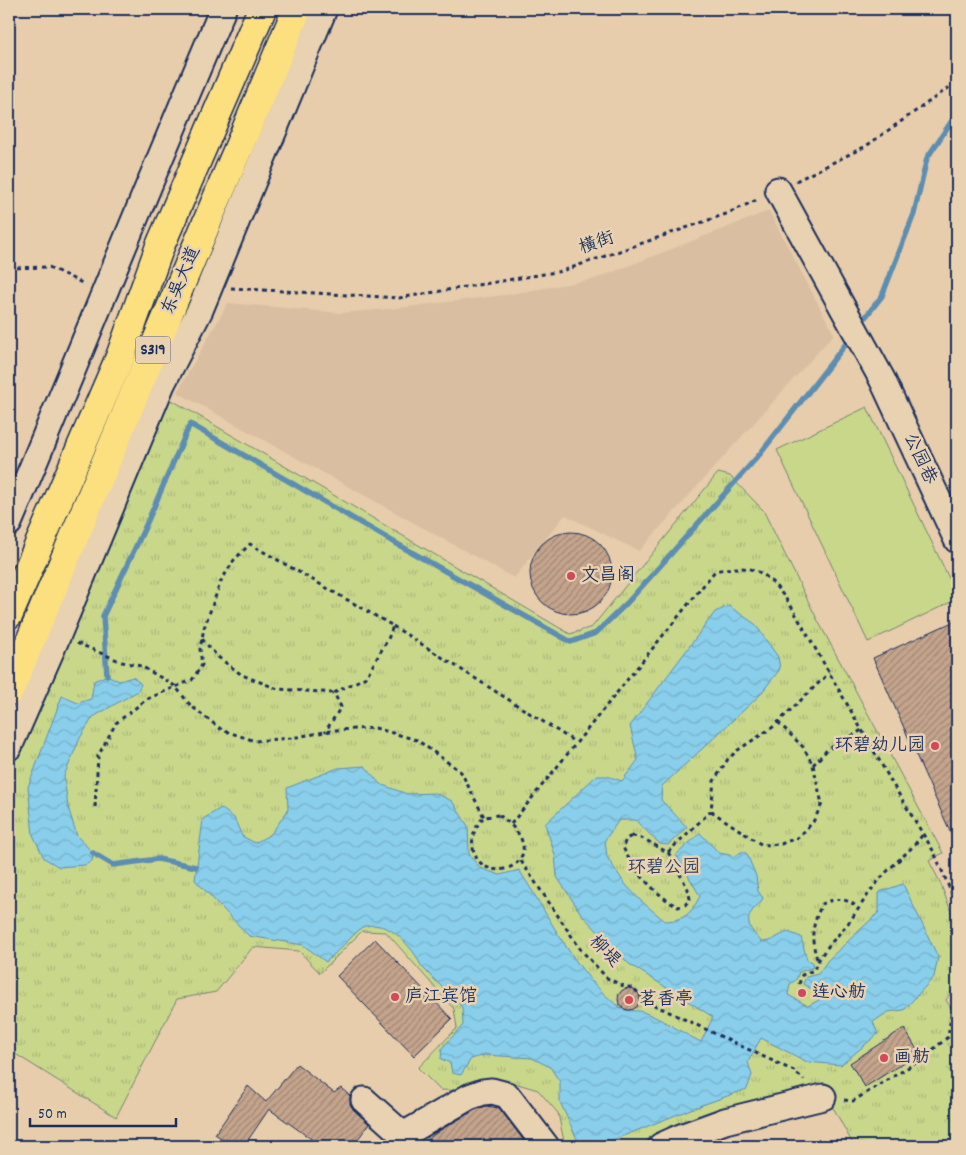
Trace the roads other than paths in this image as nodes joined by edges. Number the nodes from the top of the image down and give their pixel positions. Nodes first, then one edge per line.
1 (223, 9) edge
2 (262, 9) edge
3 (297, 9) edge
4 (324, 9) edge
5 (778, 190) road end
6 (9, 523) edge
7 (957, 540) edge
8 (9, 614) edge
9 (9, 691) edge
10 (9, 747) edge
11 (823, 1097) road end
12 (364, 1100) dead end
13 (546, 1146) edge
14 (660, 1146) edge

1 - 6 street
2 - 8 main road, 东吴大道 / S319
3 - 9 main road, 东吴大道 / S319
4 - 10 street
5 - 7 street, 公园巷
11 - 14 street
12 - 13 street

